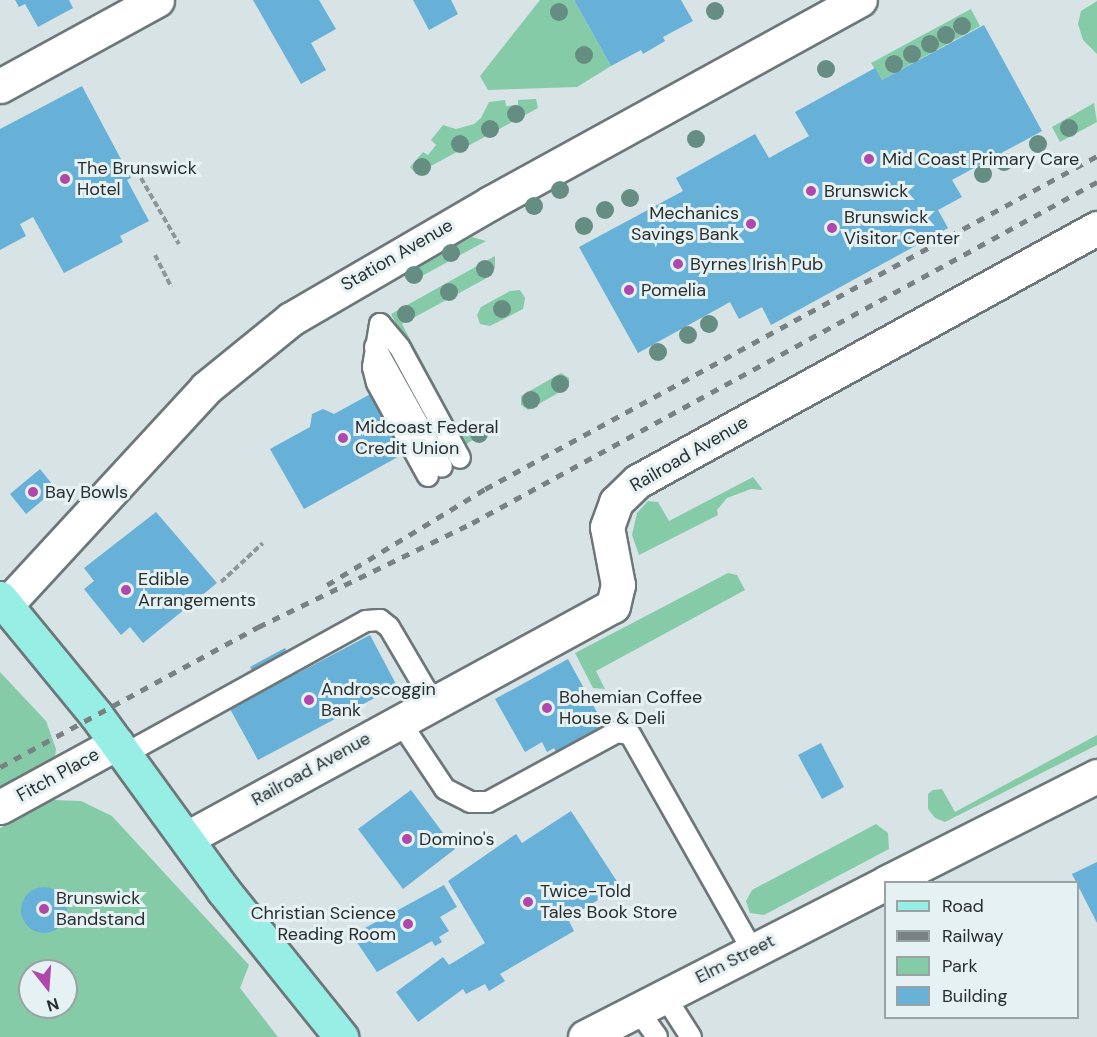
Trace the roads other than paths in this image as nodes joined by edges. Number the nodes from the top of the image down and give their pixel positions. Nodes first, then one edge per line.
1 (157, 0) edge
2 (861, 0) edge
3 (0, 86) edge
4 (1097, 228) edge
5 (460, 458) dead end
6 (435, 472) dead end
7 (3, 602) edge
8 (434, 702) junction
9 (399, 720) junction
10 (121, 748) junction
11 (1097, 776) edge
12 (0, 807) edge
13 (187, 838) junction
14 (890, 881) edge
15 (884, 884) edge
16 (752, 950) junction
17 (651, 1002) junction
18 (341, 1037) edge
19 (585, 1037) edge
20 (657, 1037) edge
21 (691, 1037) edge

1 - 3 street
2 - 7 street, Station Avenue
4 - 8 street, Railroad Avenue
5 - 6 lane
7 - 10 main road
8 - 9 street, Railroad Avenue
8 - 10 lane
9 - 13 street, Railroad Avenue
9 - 16 lane
10 - 12 street, Fitch Place
10 - 13 main road
11 - 14 street, Elm Street
13 - 18 main road
15 - 16 street, Elm Street
16 - 17 street, Elm Street
17 - 19 street, Elm Street
17 - 20 lane
17 - 21 lane

